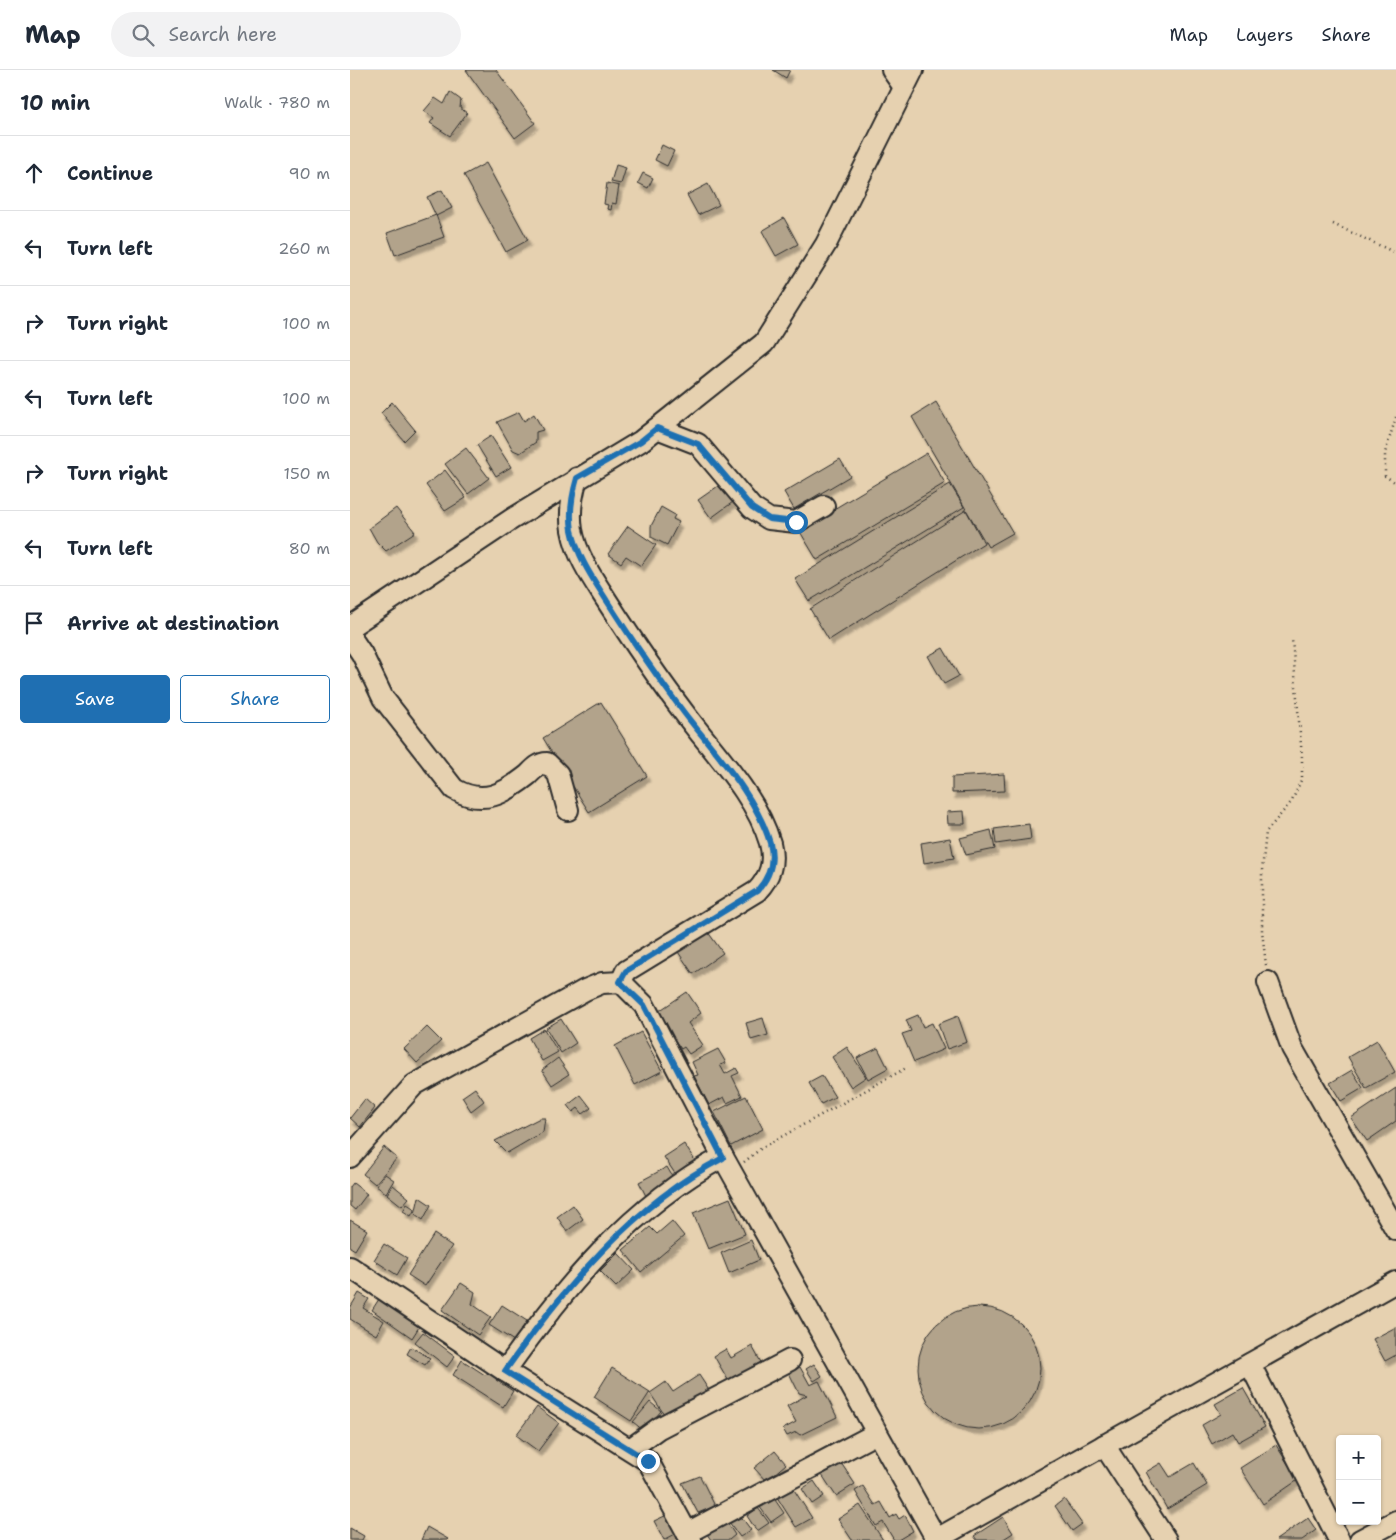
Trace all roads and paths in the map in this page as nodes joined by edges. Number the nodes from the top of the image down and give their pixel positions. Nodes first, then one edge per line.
1 (892, 70) edge
2 (909, 79) edge
3 (1333, 224) dead end
4 (1396, 253) edge
5 (1396, 417) edge
6 (657, 428) junction
7 (577, 478) junction
8 (1396, 483) edge
9 (824, 506) dead end
10 (350, 627) edge
11 (350, 636) edge
12 (1292, 639) dead end
13 (568, 810) dead end
14 (620, 982) junction
15 (1268, 982) joint
16 (906, 1068) dead end
17 (350, 1157) edge
18 (727, 1165) junction
19 (1396, 1230) edge
20 (350, 1267) edge
21 (1396, 1282) edge
22 (790, 1360) dead end
23 (1250, 1364) junction
24 (505, 1371) junction
25 (877, 1433) junction
26 (1104, 1445) junction
27 (630, 1449) junction
28 (1396, 1521) edge
29 (689, 1536) edge
30 (936, 1540) edge
31 (1166, 1540) edge
32 (1339, 1540) edge
33 (1360, 1540) edge

1 - 2 street
2 - 6 street
3 - 4 path
5 - 8 path
6 - 7 street
6 - 9 street
7 - 10 street
7 - 14 street
11 - 13 street
12 - 15 path
14 - 17 street
14 - 18 street
15 - 19 street
16 - 18 path
18 - 24 street
18 - 25 street
20 - 24 street
21 - 23 street
22 - 27 street
23 - 26 street
23 - 32 street
24 - 27 street
25 - 29 street
25 - 30 street
26 - 30 street
26 - 31 street
27 - 29 street
28 - 33 street

